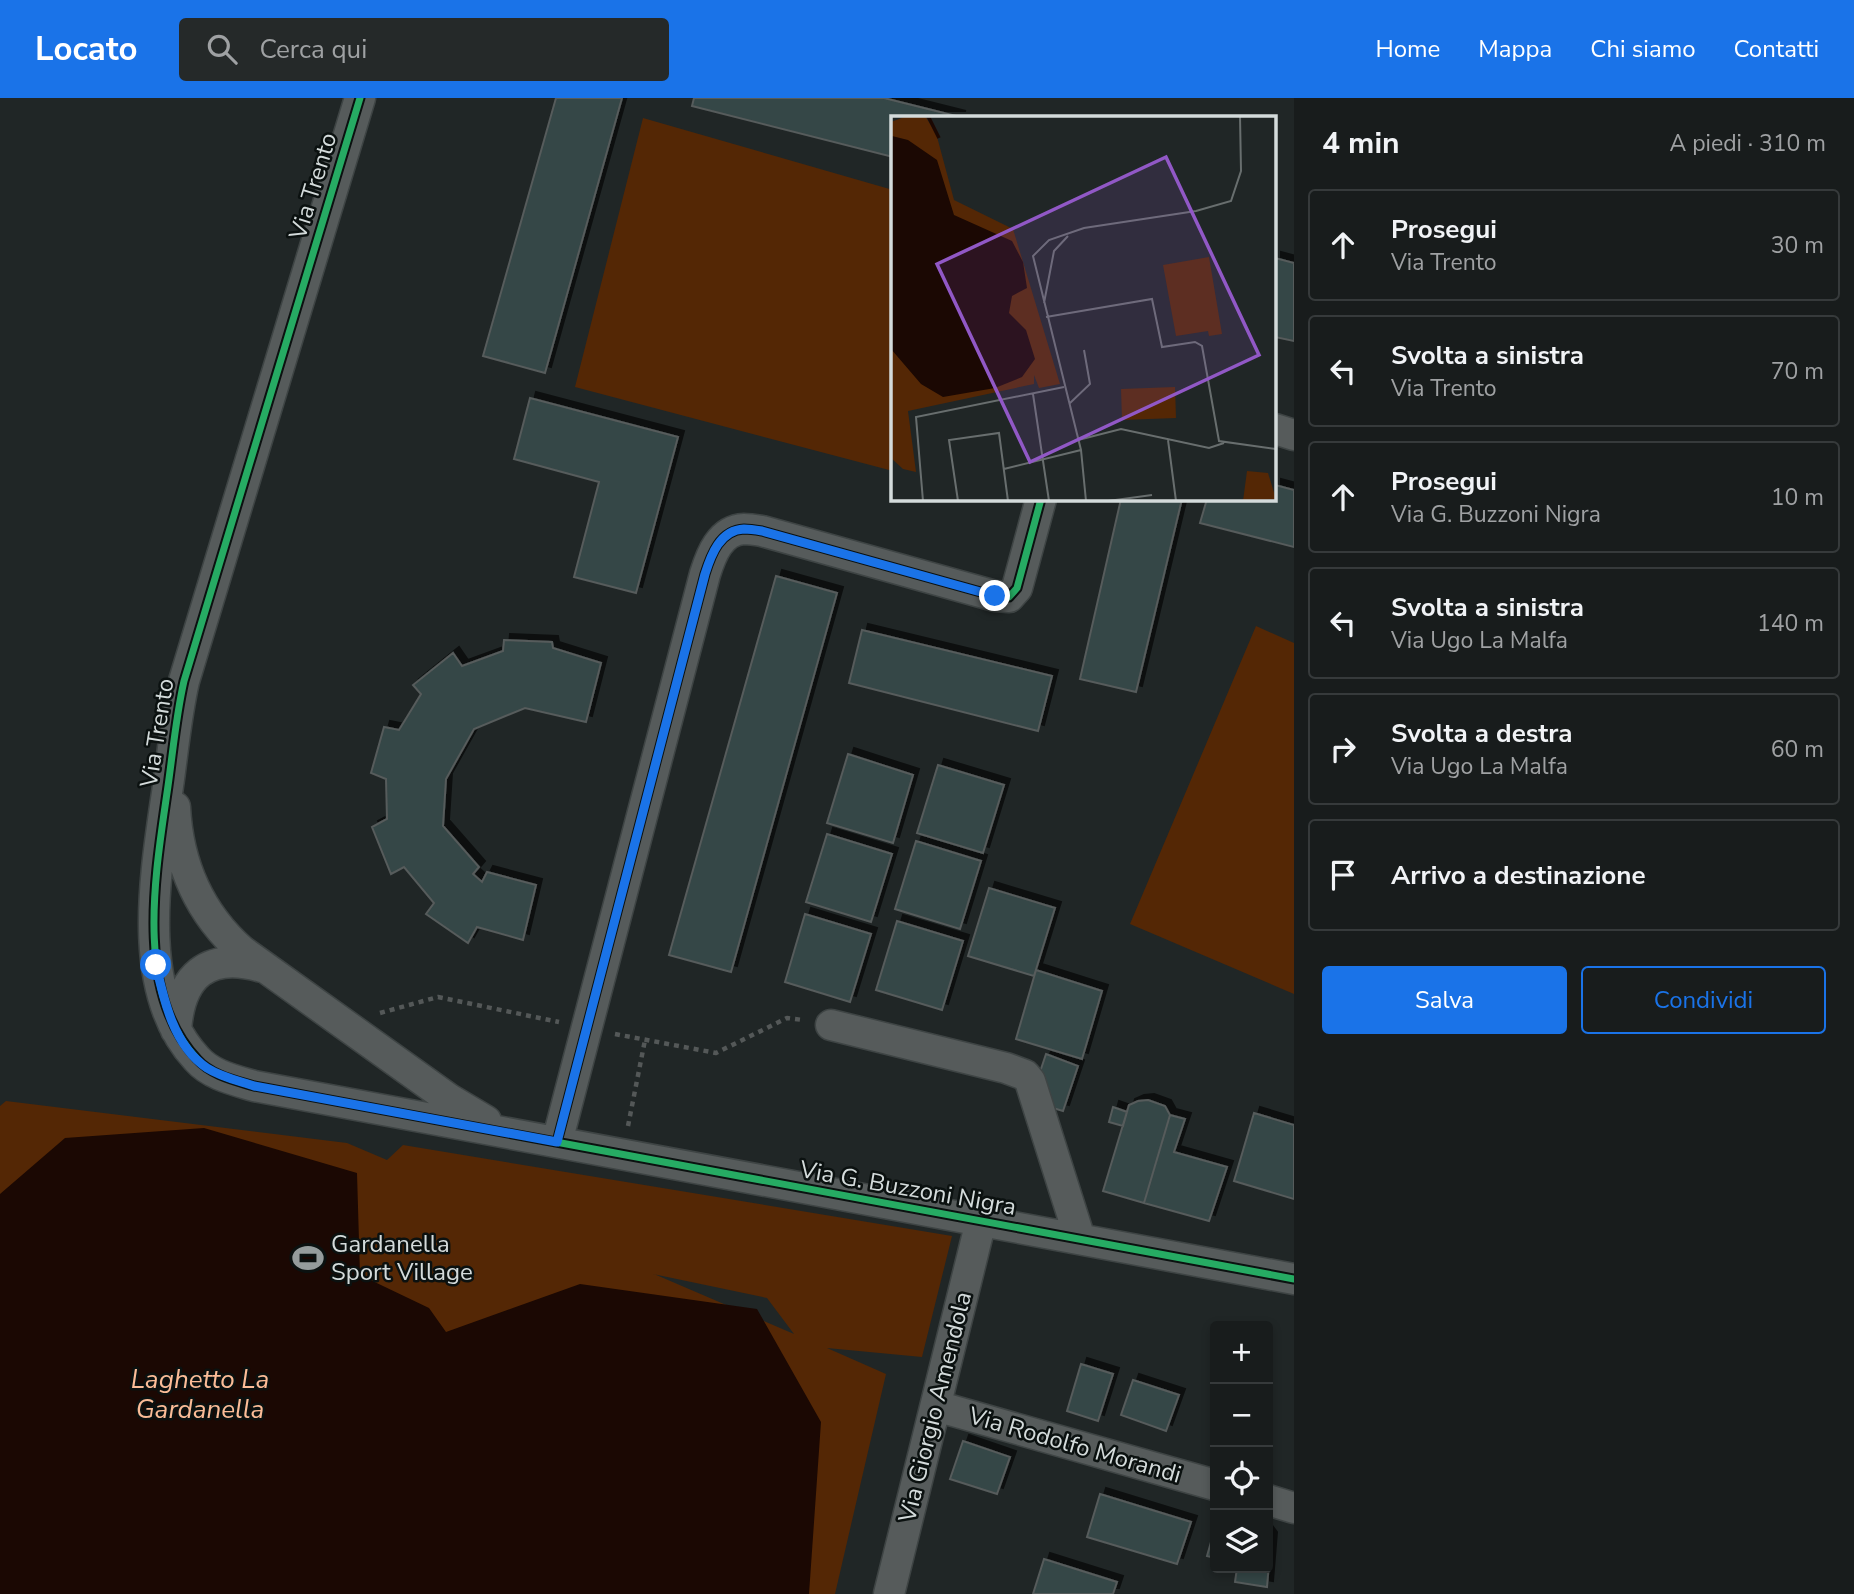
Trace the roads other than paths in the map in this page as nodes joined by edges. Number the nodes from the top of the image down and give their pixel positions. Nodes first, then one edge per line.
1 (360, 98) edge
2 (1276, 429) edge
3 (1294, 435) edge
4 (1041, 500) edge
5 (172, 754) junction
6 (265, 968) junction
7 (831, 1025) dead end
8 (176, 1030) junction
9 (515, 1134) junction
10 (557, 1142) junction
11 (981, 1221) junction
12 (1080, 1239) junction
13 (1294, 1279) edge
14 (936, 1405) junction
15 (1210, 1484) edge
16 (1273, 1502) edge
17 (1294, 1508) edge
18 (889, 1594) edge

1 - 5 street, Via Trento
2 - 3 street
4 - 10 street
5 - 6 street, Via Trento
5 - 8 street, Via Trento
6 - 8 street, Via Trento
6 - 9 street, Via Trento
7 - 12 street
8 - 9 street, Via Trento
9 - 10 street, Via G. Buzzoni Nigra
10 - 11 street, Via G. Buzzoni Nigra
11 - 12 street, Via G. Buzzoni Nigra
11 - 14 street, Via Giorgio Amendola
12 - 13 street, Via G. Buzzoni Nigra
14 - 15 street, Via Rodolfo Morandi
14 - 18 street, Via Giorgio Amendola
16 - 17 street

